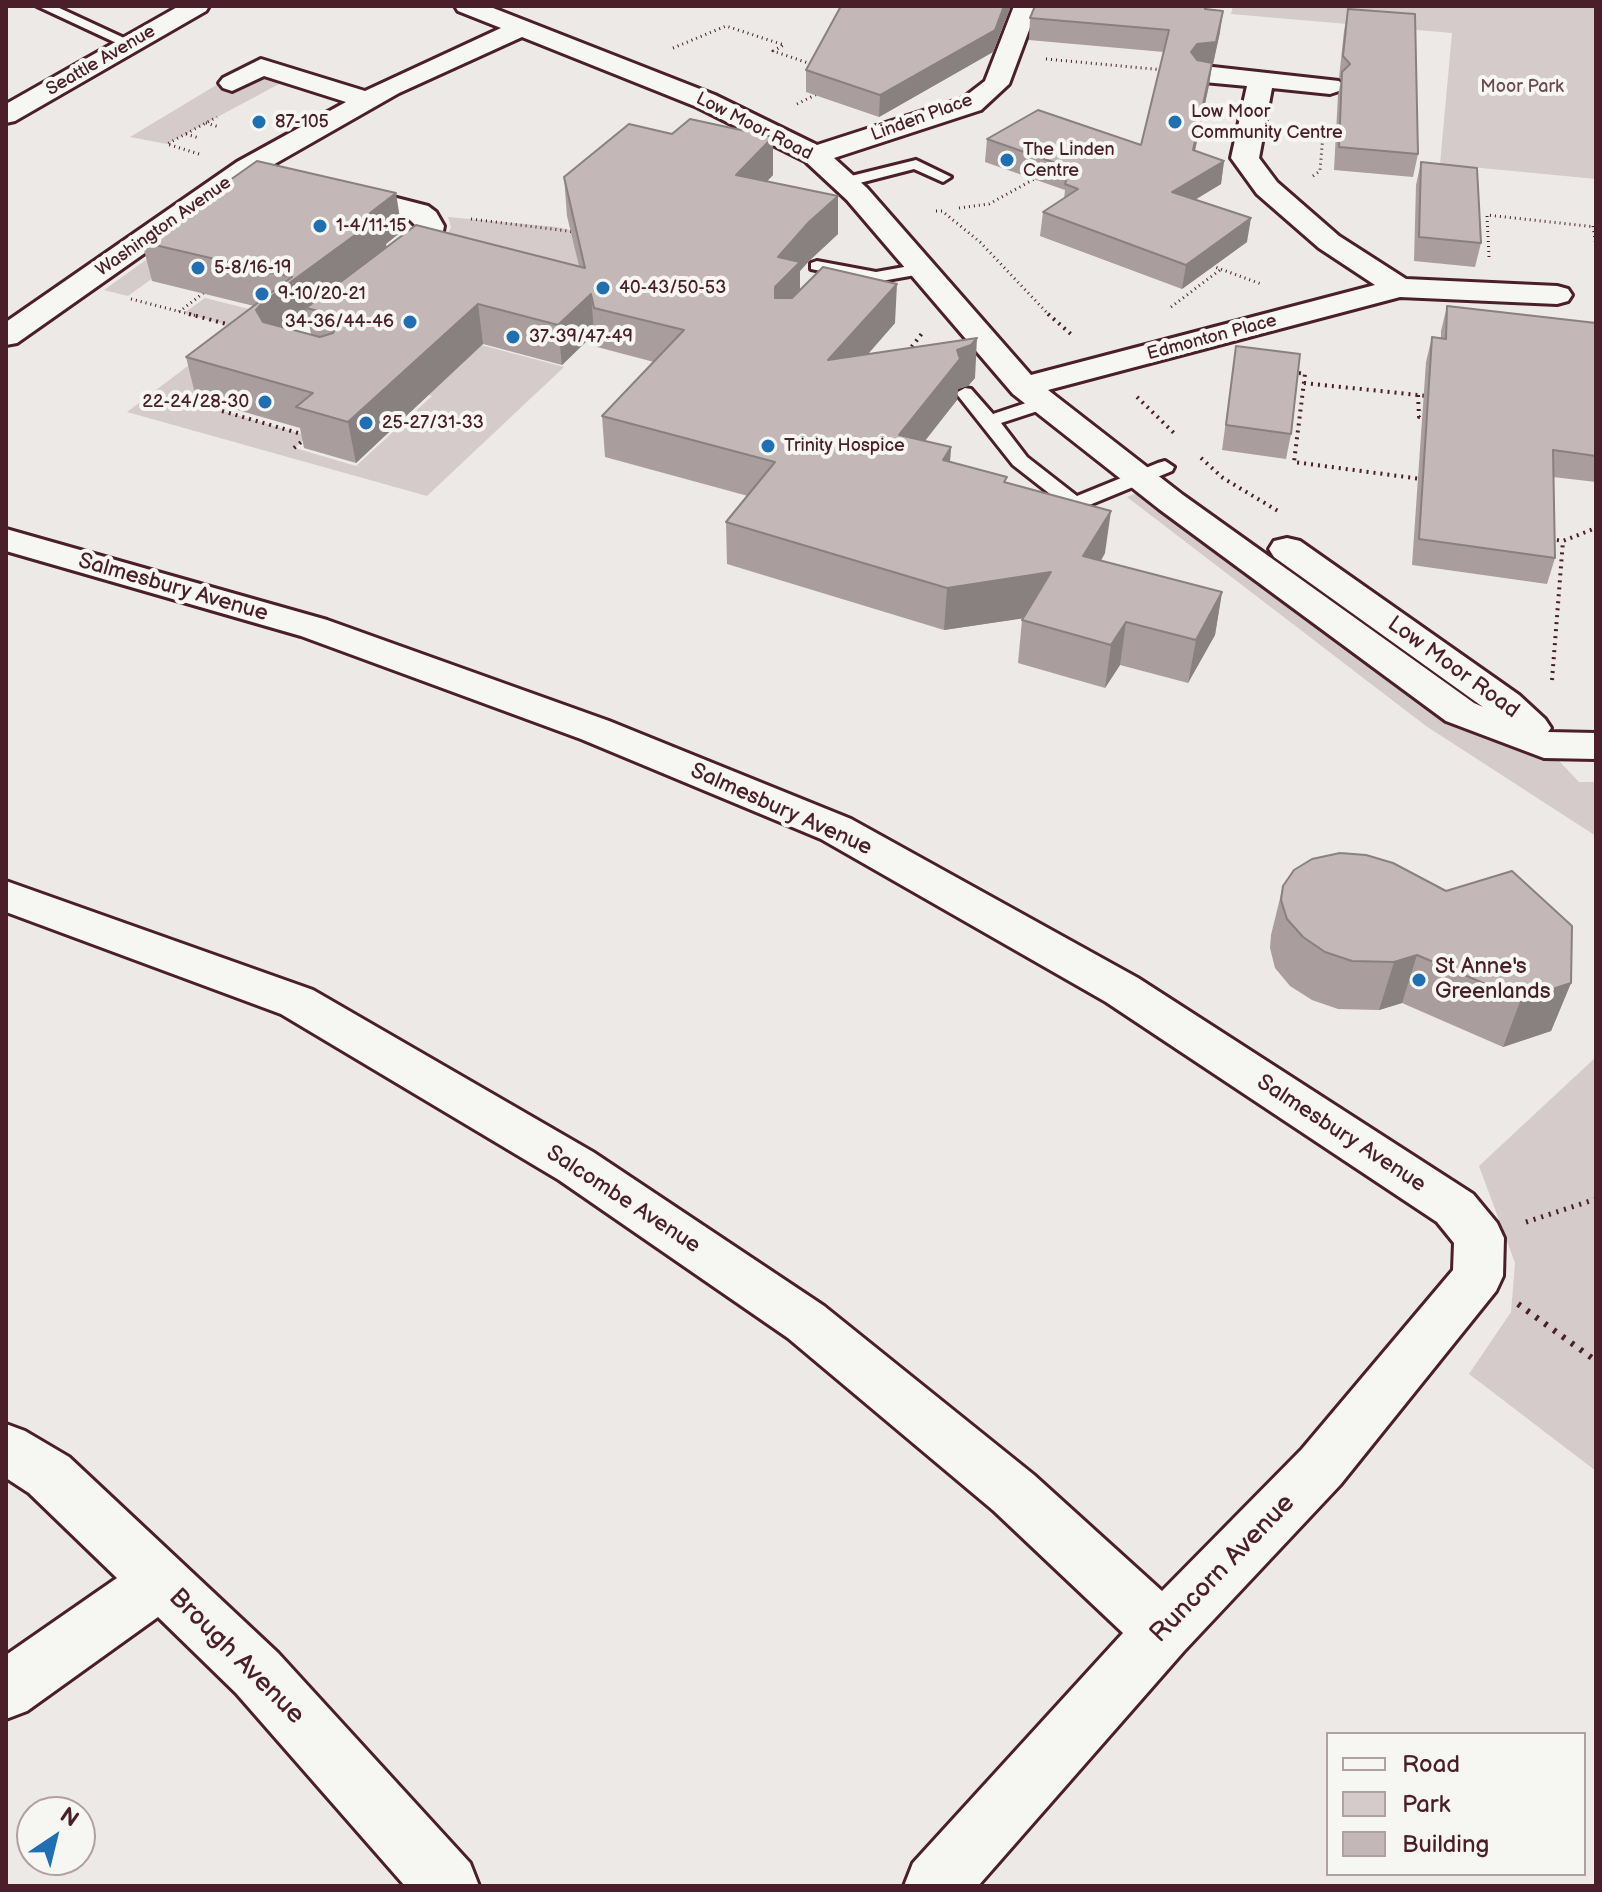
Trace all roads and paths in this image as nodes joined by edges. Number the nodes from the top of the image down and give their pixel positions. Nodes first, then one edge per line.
1 (44, 6) edge
2 (197, 6) edge
3 (467, 6) edge
4 (1026, 6) edge
5 (521, 28) junction
6 (130, 44) junction
7 (1007, 56) junction
8 (624, 68) junction
9 (824, 69) edge
10 (1204, 74) joint
11 (292, 77) junction
12 (232, 83) dead end
13 (1330, 86) dead end
14 (1259, 90) junction
15 (823, 91) edge
16 (368, 100) junction
17 (6, 115) edge
18 (205, 123) junction
19 (743, 124) junction
20 (219, 127) dead end
21 (185, 134) junction
22 (199, 138) dead end
23 (815, 155) junction
24 (247, 168) junction
25 (1039, 176) edge
26 (943, 177) dead end
27 (844, 182) junction
28 (1283, 202) junction
29 (872, 211) junction
30 (942, 211) junction
31 (426, 218) junction
32 (1595, 226) edge
33 (583, 233) edge
34 (1596, 246) edge
35 (1207, 264) edge
36 (817, 266) dead end
37 (921, 269) junction
38 (212, 287) edge
39 (1399, 288) junction
40 (1491, 291) junction
41 (1557, 295) dead end
42 (127, 298) dead end
43 (1329, 308) junction
44 (178, 312) junction
45 (915, 324) dead end
46 (6, 336) edge
47 (251, 343) edge
48 (289, 347) junction
49 (920, 360) edge
50 (327, 364) edge
51 (1108, 365) junction
52 (1291, 372) edge
53 (1304, 383) junction
54 (204, 385) edge
55 (965, 393) dead end
56 (1034, 395) junction
57 (1418, 395) junction
58 (1433, 397) edge
59 (1433, 419) edge
60 (990, 421) junction
61 (294, 448) edge
62 (1152, 472) junction
63 (1423, 479) edge
64 (1596, 528) edge
65 (1547, 539) edge
66 (6, 540) edge
67 (1563, 541) junction
68 (1552, 680) dead end
69 (1596, 746) edge
70 (6, 896) edge
71 (1596, 1199) edge
72 (1479, 1257) junction
73 (1596, 1361) edge
74 (6, 1448) edge
75 (160, 1582) junction
76 (1163, 1631) junction
77 (6, 1690) edge
78 (447, 1886) edge
79 (936, 1886) edge

1 - 6 lane
2 - 6 street, Seattle Avenue
3 - 5 street, Low Moor Road
4 - 7 street, Linden Place
5 - 8 street, Low Moor Road
5 - 16 street, Washington Avenue
6 - 17 street, Seattle Avenue
7 - 10 path
7 - 23 street, Linden Place
8 - 9 path
8 - 19 street, Low Moor Road
10 - 14 street
11 - 12 street
11 - 16 street
11 - 18 path
13 - 14 street
14 - 28 street
14 - 28 path
15 - 19 path
16 - 24 street, Washington Avenue
18 - 20 path
18 - 21 path
19 - 23 street, Low Moor Road
21 - 22 path
21 - 24 path
23 - 27 street, Low Moor Road
24 - 31 street
24 - 46 street, Washington Avenue
25 - 30 path
26 - 27 lane
27 - 29 street, Low Moor Road
28 - 39 street
29 - 30 path
29 - 37 street, Low Moor Road
30 - 51 path
31 - 33 path
31 - 48 street
32 - 34 path
32 - 40 path
35 - 43 path
36 - 37 lane
37 - 56 street, Low Moor Road
38 - 44 path
39 - 40 street, Edmonton Place
39 - 43 street, Edmonton Place
40 - 41 street, Edmonton Place
42 - 44 path
43 - 51 street, Edmonton Place
44 - 48 path
45 - 49 path
47 - 48 street
48 - 50 street
51 - 56 street, Edmonton Place
52 - 53 path
53 - 57 path
53 - 63 path
54 - 61 path
55 - 60 lane
56 - 60 lane
56 - 62 street, Low Moor Road
57 - 58 path
57 - 59 path
60 - 62 lane
62 - 69 street, Low Moor Road
64 - 67 path
65 - 67 path
66 - 72 street, Salmesbury Avenue
67 - 68 path
70 - 76 street, Salcombe Avenue
71 - 72 path
72 - 73 path
72 - 76 street, Runcorn Avenue
74 - 75 street, Brough Avenue
75 - 77 street
75 - 78 street, Brough Avenue
76 - 79 street, Runcorn Avenue

